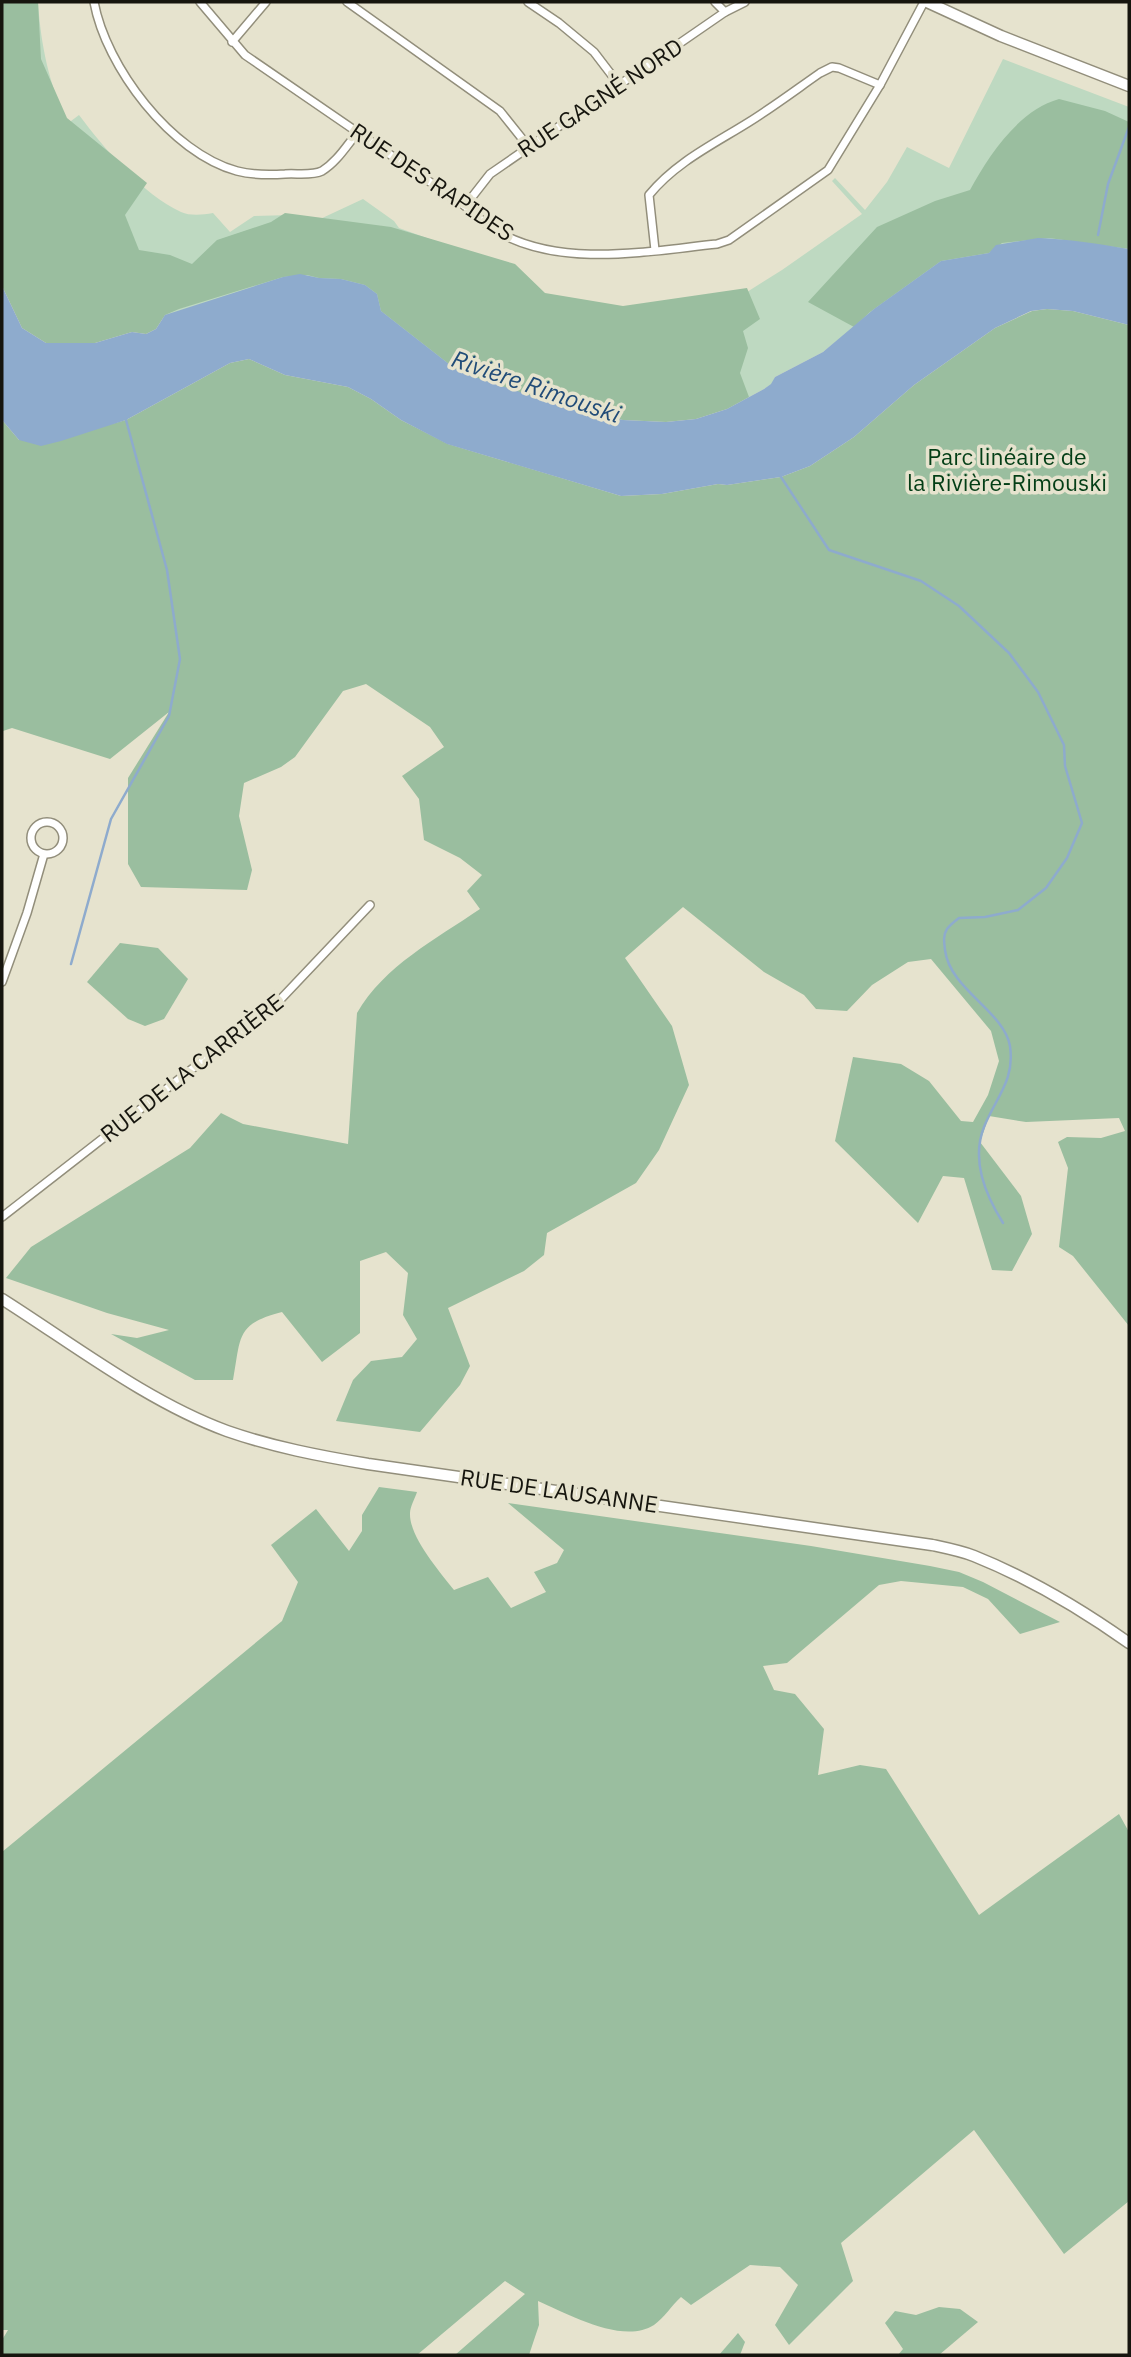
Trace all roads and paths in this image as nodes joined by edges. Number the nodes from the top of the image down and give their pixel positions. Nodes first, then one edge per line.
1 (94, 2) edge
2 (200, 2) edge
3 (266, 2) edge
4 (347, 2) edge
5 (528, 2) edge
6 (715, 2) edge
7 (745, 2) edge
8 (925, 2) edge
9 (725, 12) junction
10 (232, 42) junction
11 (880, 85) junction
12 (620, 86) junction
13 (1129, 86) edge
14 (358, 132) junction
15 (528, 146) junction
16 (466, 206) junction
17 (655, 250) junction
18 (44, 855) junction
19 (370, 905) dead end
20 (2, 982) edge
21 (2, 1217) edge
22 (2, 1298) edge
23 (1129, 1643) edge

1 - 14 street
2 - 10 street, RUE DES RAPIDES
3 - 10 street
4 - 15 street
5 - 12 street
6 - 9 street
7 - 9 street, RUE GAGNÉ NORD
8 - 11 street, RUE DES RAPIDES
8 - 13 street
9 - 12 street, RUE GAGNÉ NORD
10 - 14 street, RUE DES RAPIDES
11 - 17 street, RUE DES RAPIDES
11 - 17 street
12 - 15 street, RUE GAGNÉ NORD
14 - 16 street, RUE DES RAPIDES
15 - 16 street, RUE GAGNÉ NORD
16 - 17 street, RUE DES RAPIDES
18 - 18 street
18 - 20 street
19 - 21 street, RUE DE LA CARRIÈRE
22 - 23 street, RUE DE LAUSANNE

